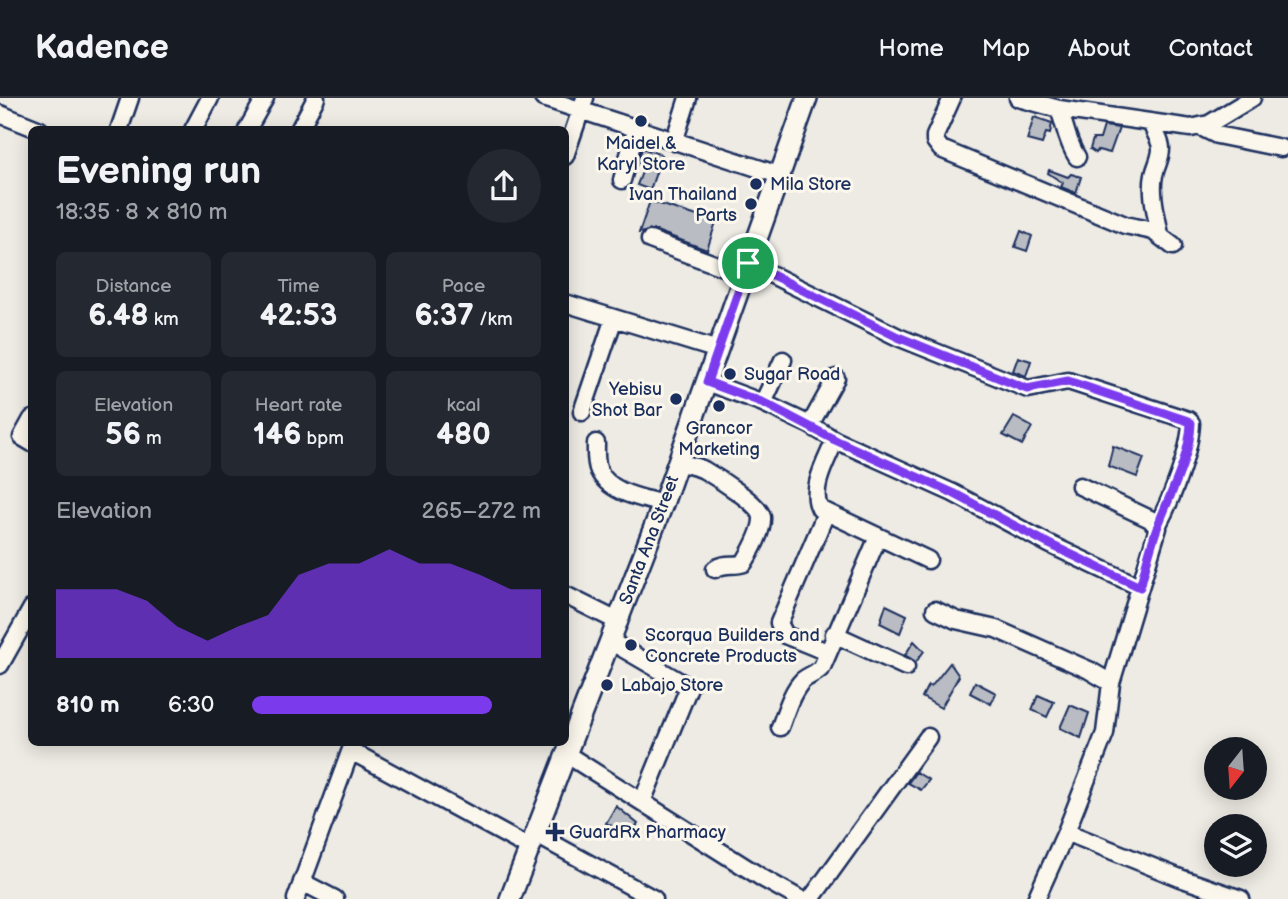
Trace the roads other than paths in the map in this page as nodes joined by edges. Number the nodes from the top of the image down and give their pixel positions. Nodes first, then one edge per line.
1 (130, 98) edge
2 (210, 98) edge
3 (265, 98) edge
4 (316, 98) edge
5 (543, 98) edge
6 (688, 98) edge
7 (807, 98) edge
8 (952, 98) edge
9 (1018, 98) edge
10 (1252, 98) edge
11 (583, 105) edge
12 (1059, 109) junction
13 (0, 114) edge
14 (1152, 123) junction
15 (30, 126) edge
16 (120, 126) edge
17 (194, 126) edge
18 (249, 126) edge
19 (301, 126) edge
20 (1201, 127) junction
21 (636, 130) junction
22 (674, 142) junction
23 (569, 145) edge
24 (1281, 148) dead end
25 (1077, 157) dead end
26 (779, 175) junction
27 (622, 180) dead end
28 (650, 240) dead end
29 (746, 269) junction
30 (569, 304) edge
31 (614, 318) junction
32 (718, 350) junction
33 (783, 360) dead end
34 (836, 378) dead end
35 (707, 382) junction
36 (764, 403) junction
37 (582, 412) dead end
38 (810, 425) junction
39 (28, 427) edge
40 (835, 440) junction
41 (28, 441) edge
42 (596, 443) dead end
43 (678, 463) junction
44 (1080, 486) dead end
45 (663, 505) junction
46 (826, 513) junction
47 (1157, 526) junction
48 (878, 537) junction
49 (928, 560) dead end
50 (715, 569) dead end
51 (1140, 587) junction
52 (569, 597) edge
53 (935, 610) dead end
54 (28, 615) edge
55 (619, 622) junction
56 (834, 634) junction
57 (611, 641) junction
58 (827, 652) junction
59 (0, 664) edge
60 (906, 667) dead end
61 (1111, 683) junction
62 (780, 727) dead end
63 (928, 737) dead end
64 (569, 740) edge
65 (352, 747) edge
66 (566, 747) edge
67 (642, 802) junction
68 (1066, 832) junction
69 (532, 841) junction
70 (302, 882) junction
71 (296, 899) edge
72 (335, 899) edge
73 (510, 899) edge
74 (654, 899) edge
75 (800, 899) edge
76 (811, 899) edge
77 (1036, 899) edge
78 (1241, 899) edge

1 - 16 street
2 - 17 street
3 - 18 street
4 - 19 street
5 - 11 street
6 - 22 street
7 - 26 main road, Santa Ana Street
8 - 14 street
9 - 12 street
10 - 20 street
11 - 21 street
11 - 23 street
12 - 14 street
12 - 25 street
13 - 15 street
14 - 20 street
20 - 24 street
21 - 22 street
21 - 27 street
22 - 26 street
26 - 29 main road, Santa Ana Street
28 - 29 street
29 - 32 main road, Santa Ana Street
29 - 47 street
30 - 31 street
31 - 32 street
31 - 37 street
32 - 35 main road, Santa Ana Street
33 - 36 street
34 - 38 street
35 - 36 street
35 - 43 main road, Santa Ana Street
36 - 38 street
38 - 40 street
39 - 41 street
40 - 46 street
40 - 51 street
42 - 45 street
43 - 45 main road, Santa Ana Street
43 - 50 street
44 - 47 street
45 - 55 main road, Santa Ana Street
46 - 48 street
46 - 58 street
47 - 51 street
48 - 49 street
48 - 56 street
51 - 61 street
52 - 55 street
53 - 61 street
54 - 59 street
55 - 57 main road, Santa Ana Street
56 - 58 street
56 - 60 street
57 - 64 main road, Santa Ana Street
57 - 67 street
58 - 62 street
61 - 68 street
63 - 76 street
65 - 69 street
65 - 70 street
66 - 67 street
66 - 69 main road, Santa Ana Street
67 - 75 street
68 - 77 street
68 - 78 street
69 - 73 main road, Santa Ana Street
69 - 74 street
70 - 71 street
70 - 72 street

